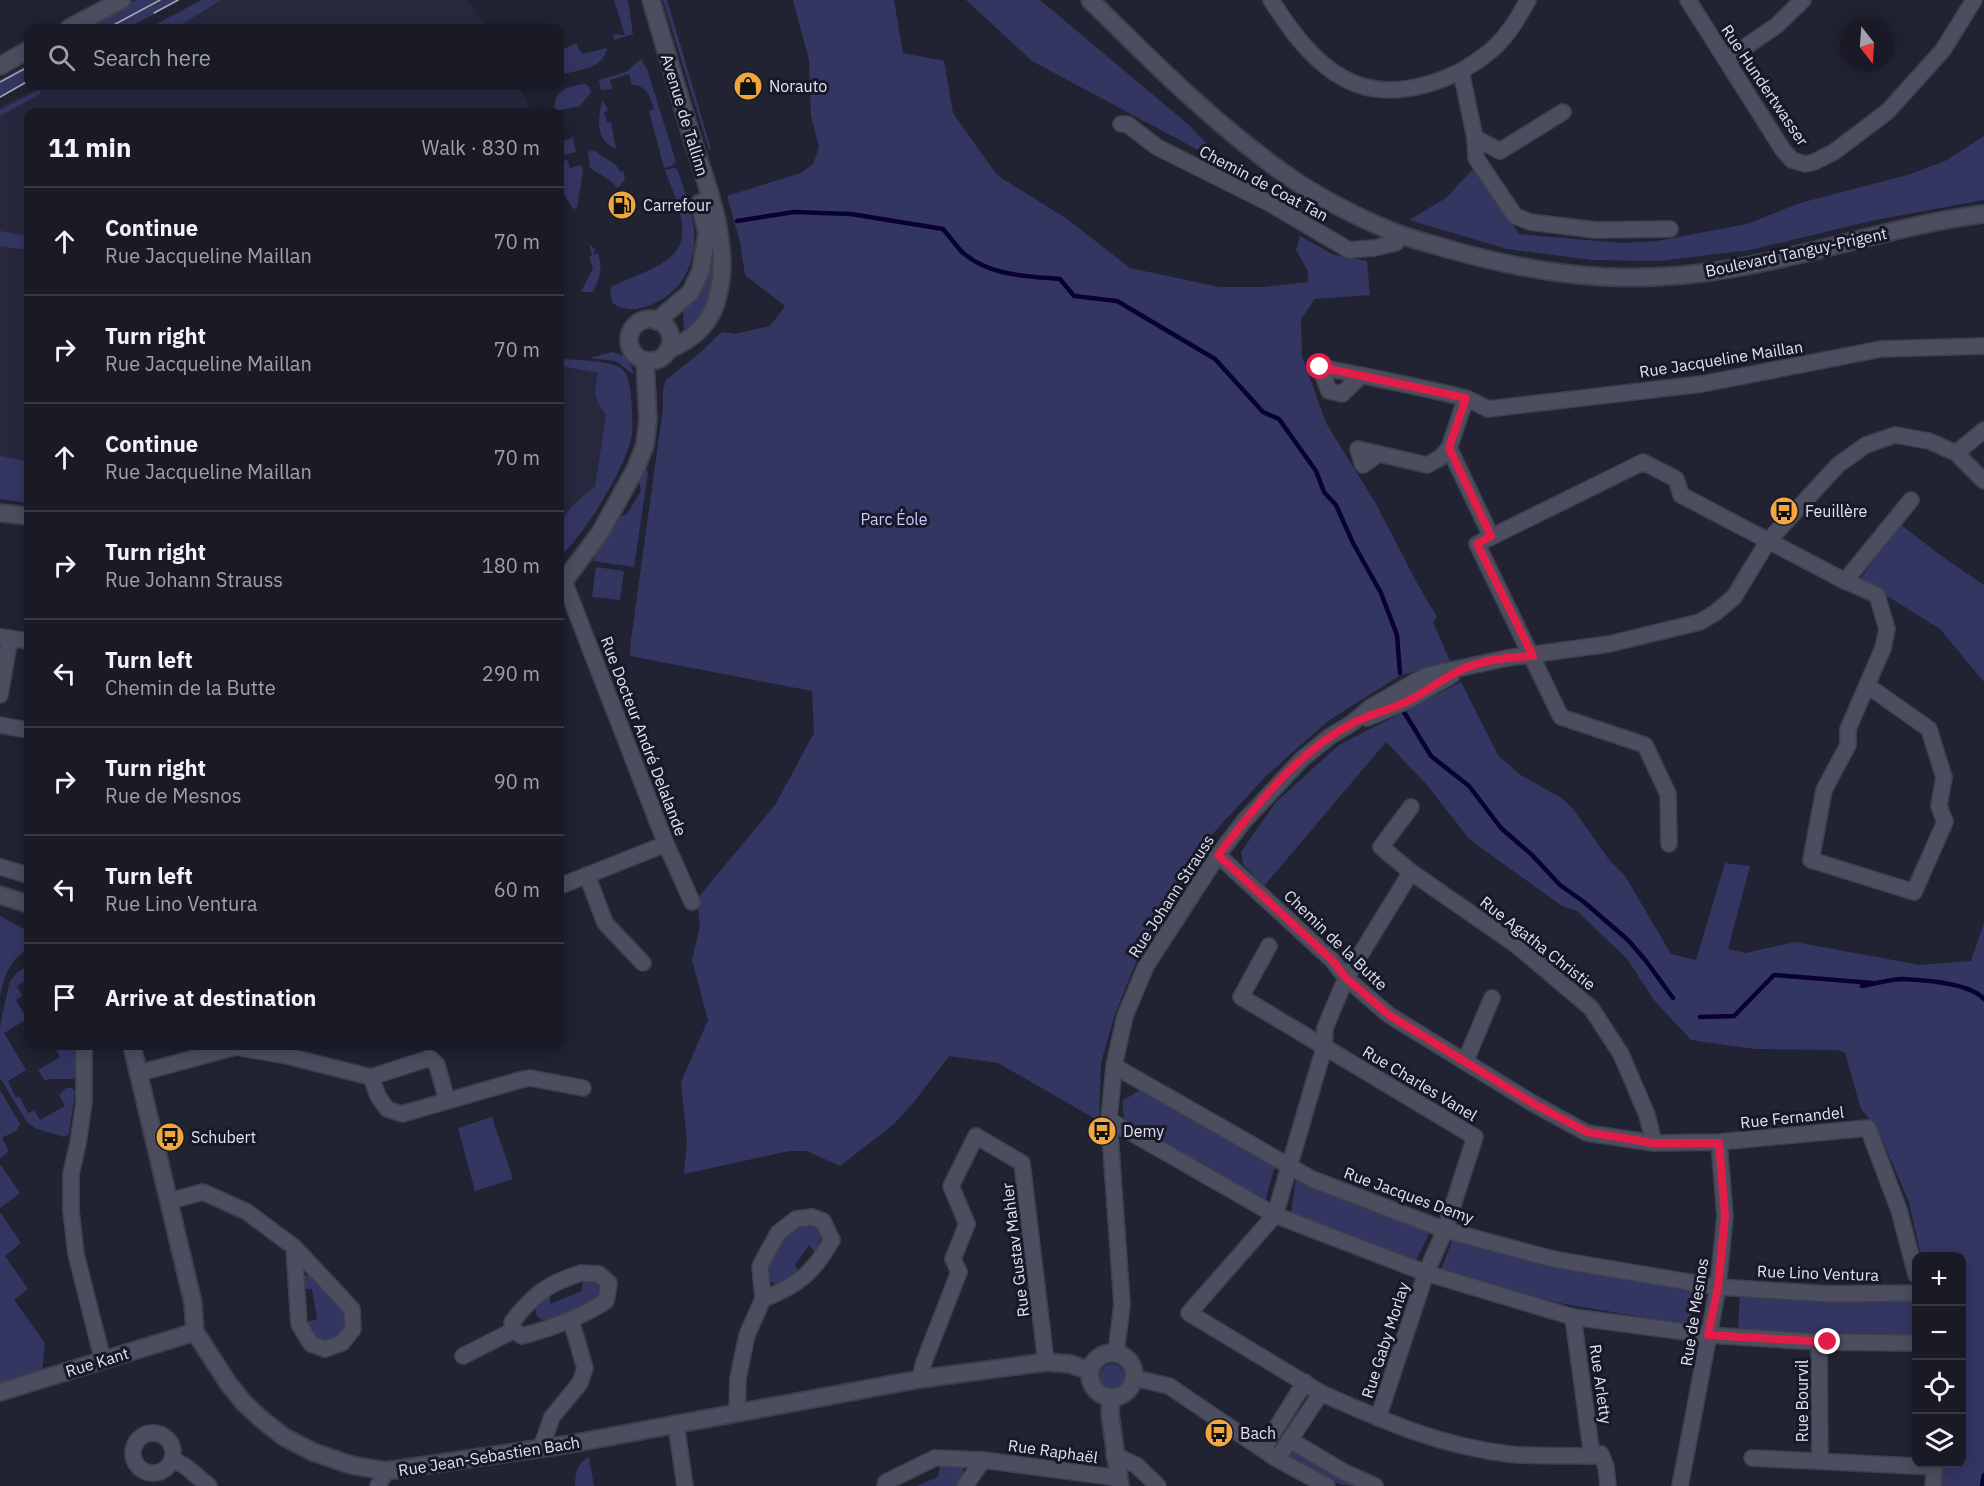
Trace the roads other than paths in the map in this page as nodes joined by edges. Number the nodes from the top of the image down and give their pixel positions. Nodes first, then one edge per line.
1 (122, 0) edge
2 (639, 0) edge
3 (651, 0) edge
4 (1076, 0) edge
5 (1090, 0) edge
6 (1271, 0) edge
7 (1528, 0) edge
8 (1688, 0) edge
9 (1803, 0) edge
10 (1974, 0) edge
11 (77, 24) edge
12 (24, 53) edge
13 (1726, 60) junction
14 (0, 66) edge
15 (1161, 71) junction
16 (1461, 71) junction
17 (1563, 112) dead end
18 (1122, 124) dead end
19 (1475, 138) junction
20 (1984, 214) edge
21 (1670, 229) dead end
22 (1401, 240) junction
23 (657, 321) junction
24 (1984, 346) edge
25 (668, 350) junction
26 (645, 361) junction
27 (1362, 375) dead end
28 (1466, 398) junction
29 (1984, 430) edge
30 (1449, 448) junction
31 (1956, 453) junction
32 (1378, 454) dead end
33 (1984, 481) edge
34 (1911, 500) dead end
35 (0, 513) edge
36 (24, 516) edge
37 (1491, 536) junction
38 (1768, 541) junction
39 (564, 579) edge
40 (1845, 581) junction
41 (564, 587) edge
42 (5, 638) edge
43 (24, 640) edge
44 (1533, 656) junction
45 (1868, 687) junction
46 (0, 695) edge
47 (0, 725) edge
48 (24, 729) edge
49 (1411, 807) dead end
50 (666, 844) junction
51 (1669, 844) dead end
52 (1218, 855) junction
53 (0, 867) edge
54 (1411, 872) junction
55 (24, 874) edge
56 (587, 875) junction
57 (564, 884) edge
58 (692, 902) dead end
59 (1269, 946) dead end
60 (643, 963) dead end
61 (1346, 978) junction
62 (1492, 998) dead end
63 (1324, 1048) junction
64 (84, 1050) edge
65 (133, 1050) edge
66 (225, 1050) edge
67 (253, 1050) edge
68 (1465, 1062) junction
69 (1114, 1065) junction
70 (139, 1073) junction
71 (371, 1077) junction
72 (583, 1088) dead end
73 (447, 1100) junction
74 (1109, 1120) junction
75 (1653, 1143) junction
76 (1719, 1143) junction
77 (1289, 1167) junction
78 (170, 1201) junction
79 (1275, 1215) junction
80 (1445, 1230) junction
81 (294, 1247) junction
82 (1912, 1257) edge
83 (1426, 1273) junction
84 (1718, 1287) junction
85 (1912, 1293) edge
86 (763, 1299) junction
87 (1574, 1317) junction
88 (571, 1320) junction
89 (514, 1330) junction
90 (195, 1332) junction
91 (1708, 1335) junction
92 (1819, 1342) junction
93 (1912, 1343) edge
94 (1116, 1353) junction
95 (463, 1356) dead end
96 (103, 1361) junction
97 (1046, 1362) junction
98 (1090, 1371) junction
99 (1134, 1378) junction
100 (920, 1379) junction
101 (1305, 1382) junction
102 (0, 1392) edge
103 (1322, 1393) junction
104 (1112, 1397) junction
105 (737, 1413) junction
106 (1377, 1418) junction
107 (676, 1424) junction
108 (1290, 1440) junction
109 (541, 1448) junction
110 (1263, 1449) junction
111 (1114, 1455) junction
112 (1592, 1456) junction
113 (1752, 1458) dead end
114 (1277, 1459) junction
115 (172, 1460) dead end
116 (983, 1460) junction
117 (1820, 1460) junction
118 (1912, 1464) edge
119 (1935, 1468) edge
120 (382, 1479) edge
121 (1120, 1482) edge
122 (209, 1486) edge
123 (685, 1486) edge
124 (885, 1486) edge
125 (965, 1486) edge
126 (1158, 1486) edge
127 (1327, 1486) edge
128 (1375, 1486) edge
129 (1608, 1486) edge
130 (1680, 1486) edge
131 (1933, 1486) edge

1 - 11 street
2 - 23 street, Avenue de Tallinn
3 - 25 street, Avenue de Tallinn
4 - 15 street, Boulevard Tanguy-Prigent
5 - 15 street, Boulevard Tanguy-Prigent
6 - 16 street
7 - 16 street
8 - 13 street, Rue Hundertwasser
9 - 13 street
10 - 13 street, Rue Hundertwasser
12 - 14 street
15 - 22 street, Boulevard Tanguy-Prigent
16 - 19 street
17 - 19 street
18 - 22 street, Chemin de Coat Tan
19 - 21 street
20 - 22 street, Boulevard Tanguy-Prigent
23 - 25 street
23 - 26 street
24 - 28 street, Rue Jacqueline Maillan
25 - 26 street
26 - 39 street
27 - 28 street, Rue Jacqueline Maillan
28 - 30 street
29 - 31 street
30 - 32 street
30 - 37 street
31 - 33 street
31 - 38 street, Rue Johann Strauss
34 - 40 street
35 - 36 street
37 - 38 street
37 - 44 street
38 - 40 street
38 - 44 street, Rue Johann Strauss
40 - 45 street
41 - 50 street, Rue Docteur André Delalande
42 - 43 street
42 - 46 street
44 - 51 street
44 - 52 street, Rue Johann Strauss
45 - 45 street
47 - 48 street
49 - 54 street, Rue Agatha Christie
50 - 56 street
50 - 58 street, Rue Docteur André Delalande
52 - 61 street, Chemin de la Butte
52 - 69 street, Rue Johann Strauss
53 - 55 street
54 - 61 street
54 - 75 street, Rue Agatha Christie
56 - 57 street
56 - 60 street
59 - 63 street, Rue Charles Vanel
61 - 63 street
61 - 68 street, Chemin de la Butte
62 - 68 street
63 - 77 street
63 - 80 street, Rue Charles Vanel
64 - 96 street
65 - 70 street, Rue Jean-Sebastien Bach
66 - 70 street
67 - 71 street
68 - 75 street, Chemin de la Butte
69 - 74 street, Rue Johann Strauss
69 - 77 street, Rue Jacques Demy
70 - 78 street, Rue Jean-Sebastien Bach
71 - 73 street
71 - 73 street
72 - 73 street
74 - 79 street
74 - 94 street, Rue Johann Strauss
75 - 76 street, Chemin de la Butte
76 - 82 street, Rue Fernandel
76 - 84 street, Rue de Mesnos
77 - 79 street
77 - 80 street, Rue Jacques Demy
78 - 81 street
78 - 90 street, Rue Jean-Sebastien Bach
79 - 83 street
79 - 101 street
80 - 83 street, Rue Gaby Morlay
80 - 84 street, Rue Jacques Demy
81 - 81 street
83 - 87 street
83 - 106 street, Rue Gaby Morlay
84 - 85 street, Rue Lino Ventura
84 - 91 street, Rue de Mesnos
86 - 86 street
86 - 105 street
87 - 91 street
87 - 112 street, Rue Arletty
88 - 89 street
88 - 89 street
88 - 109 street
89 - 95 street
90 - 96 street, Rue Kant
90 - 120 street, Rue Jean-Sebastien Bach
91 - 92 street
91 - 130 street, Rue de Mesnos
92 - 93 street
92 - 117 street, Rue Bourvil
94 - 98 street
94 - 99 street
96 - 102 street, Rue Kant
97 - 98 street, Rue Jean-Sebastien Bach
97 - 100 street, Rue Jean-Sebastien Bach
97 - 100 street, Rue Gustav Mahler
98 - 104 street
99 - 104 street
99 - 110 street
100 - 105 street, Rue Jean-Sebastien Bach
101 - 103 street
101 - 110 street
103 - 106 street
103 - 108 street
104 - 111 street
105 - 107 street, Rue Jean-Sebastien Bach
106 - 112 street
107 - 109 street, Rue Jean-Sebastien Bach
107 - 123 street
108 - 114 street
108 - 128 street
109 - 120 street, Rue Jean-Sebastien Bach
110 - 114 street
111 - 121 street
111 - 126 street
112 - 129 street
113 - 117 street, Rue Bourvil
114 - 127 street
115 - 122 street
116 - 121 street, Rue Raphaël
116 - 124 street, Rue Raphaël
116 - 125 street, Rue Raphaël
117 - 118 street, Rue Bourvil
119 - 131 street

